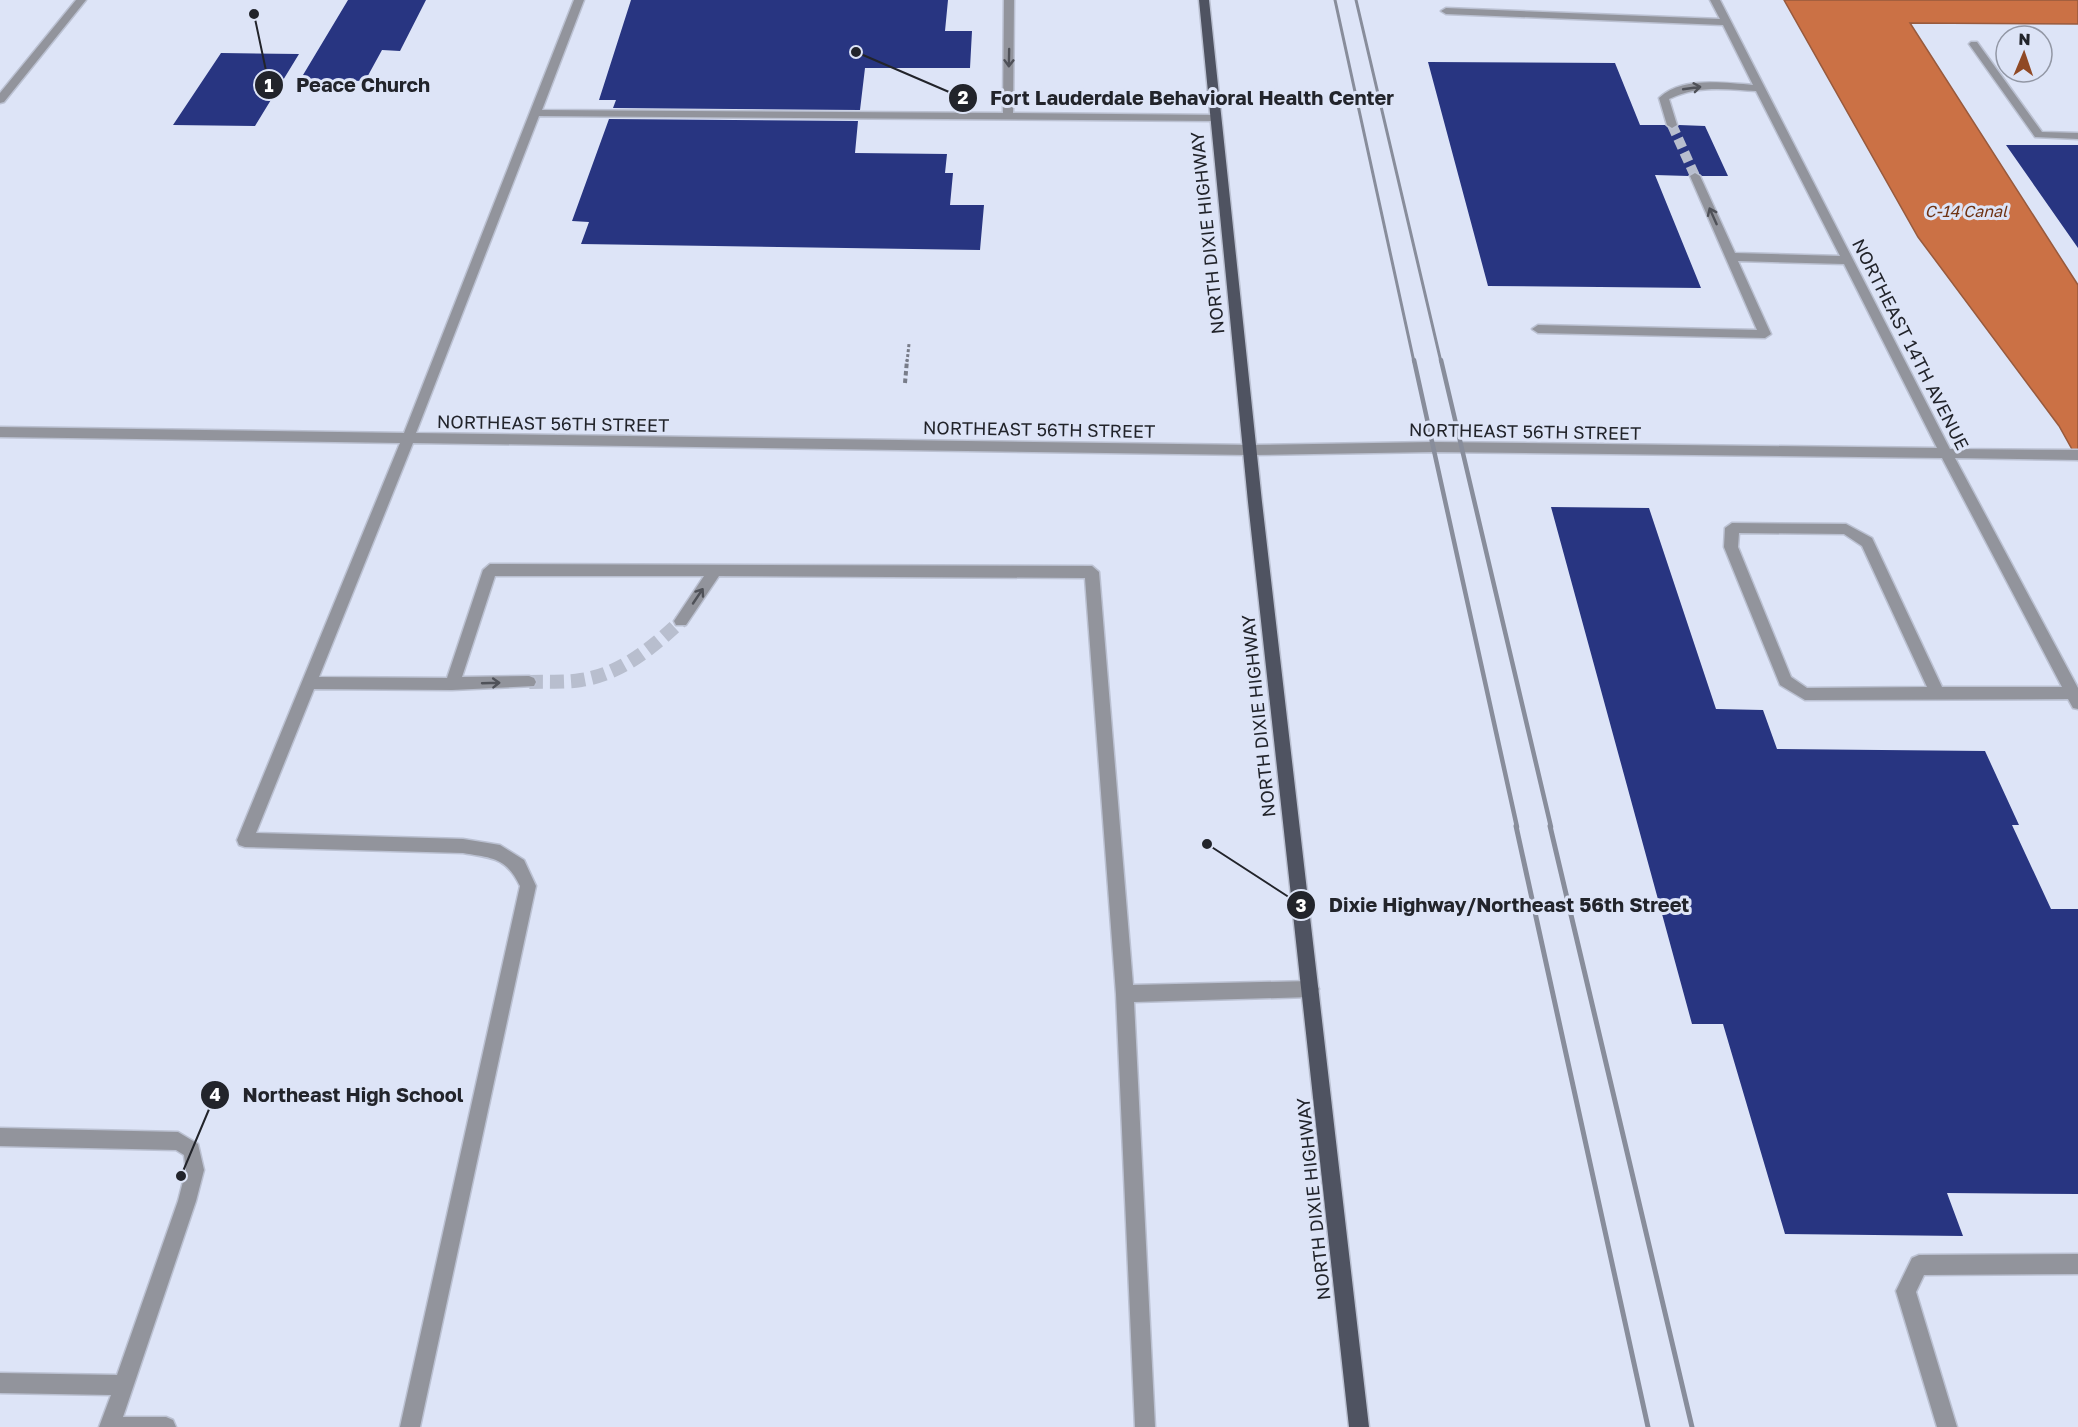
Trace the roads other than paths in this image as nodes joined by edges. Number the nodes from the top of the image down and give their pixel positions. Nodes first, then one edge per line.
1 (81, 0) edge
2 (579, 0) edge
3 (1009, 0) edge
4 (1204, 0) edge
5 (1715, 0) edge
6 (1446, 11) dead end
7 (1726, 22) junction
8 (1974, 44) dead end
9 (1760, 88) junction
10 (0, 100) edge
11 (535, 113) junction
12 (1008, 117) junction
13 (1216, 118) junction
14 (1672, 125) tunnel mouth
15 (2078, 136) edge
16 (1695, 176) tunnel mouth
17 (1731, 257) junction
18 (1848, 260) junction
19 (1538, 329) dead end
20 (0, 432) edge
21 (408, 439) junction
22 (1250, 450) junction
23 (1947, 455) junction
24 (2073, 455) edge
25 (715, 571) junction
26 (681, 621) tunnel mouth
27 (529, 682) tunnel mouth
28 (309, 683) junction
29 (452, 684) junction
30 (1937, 693) junction
31 (2075, 698) edge
32 (1310, 989) junction
33 (1125, 994) junction
34 (0, 1137) edge
35 (2078, 1264) edge
36 (0, 1383) edge
37 (124, 1384) junction
38 (109, 1426) edge
39 (166, 1427) edge
40 (410, 1427) edge
41 (1145, 1427) edge
42 (1359, 1427) edge
43 (1947, 1427) edge

1 - 10 street
2 - 11 street
3 -> 12 street
4 - 13 main road, NORTH DIXIE HIGHWAY
5 - 7 street, NORTHEAST 14TH AVENUE
6 - 7 street
7 - 9 street, NORTHEAST 14TH AVENUE
8 - 15 street
14 -> 9 street
9 - 18 street, NORTHEAST 14TH AVENUE
11 - 12 street
11 - 21 street
12 - 13 street
13 - 22 main road, NORTH DIXIE HIGHWAY
17 -> 16 street
17 - 18 street
17 - 19 street
18 - 23 street, NORTHEAST 14TH AVENUE
20 - 21 street, NORTHEAST 56TH STREET
21 - 22 street, NORTHEAST 56TH STREET
21 - 28 street
22 - 23 street, NORTHEAST 56TH STREET
22 - 32 main road, NORTH DIXIE HIGHWAY
23 - 24 street, NORTHEAST 56TH STREET
23 - 31 street, NORTHEAST 14TH AVENUE
26 -> 25 street
25 - 29 street
25 - 33 street
29 -> 27 street
28 - 29 street
28 - 40 street
30 - 30 street
30 - 31 street
32 - 33 street
32 - 42 main road, NORTH DIXIE HIGHWAY
33 - 41 street
34 - 37 street
35 - 43 street
36 - 37 street
37 - 38 street
38 - 39 street

